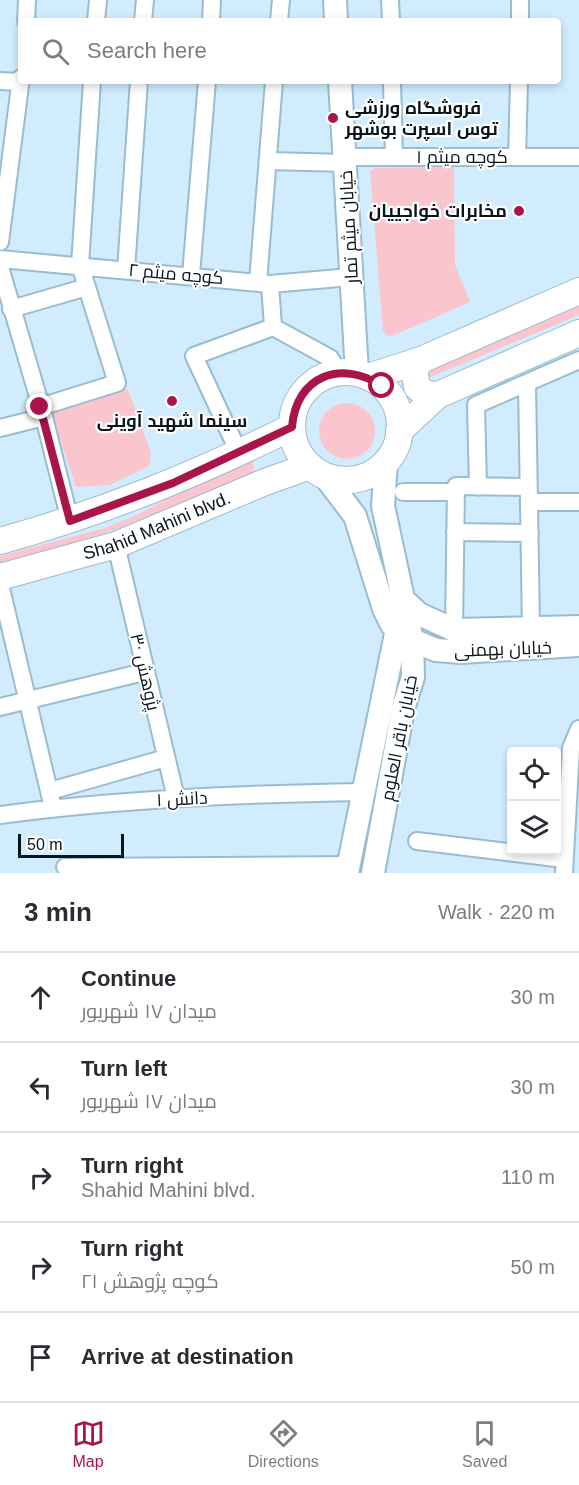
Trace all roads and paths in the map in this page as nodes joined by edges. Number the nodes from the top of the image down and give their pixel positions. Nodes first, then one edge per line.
1 (27, 0) edge
2 (98, 0) edge
3 (145, 0) edge
4 (212, 0) edge
5 (281, 0) edge
6 (335, 0) edge
7 (390, 0) edge
8 (520, 0) edge
9 (26, 18) edge
10 (96, 18) edge
11 (143, 18) edge
12 (211, 18) edge
13 (279, 18) edge
14 (336, 18) edge
15 (391, 18) edge
16 (519, 18) edge
17 (18, 80) edge
18 (0, 81) edge
19 (20, 84) edge
20 (92, 84) edge
21 (139, 84) edge
22 (207, 84) edge
23 (274, 84) edge
24 (340, 84) edge
25 (392, 84) edge
26 (519, 84) edge
27 (394, 157) junction
28 (517, 157) junction
29 (579, 157) edge
30 (346, 160) junction
31 (269, 161) junction
32 (0, 242) edge
33 (0, 259) edge
34 (80, 265) junction
35 (0, 267) edge
36 (126, 270) junction
37 (192, 275) junction
38 (351, 277) junction
39 (264, 283) junction
40 (87, 287) junction
41 (579, 291) edge
42 (11, 309) junction
43 (17, 327) junction
44 (273, 327) junction
45 (0, 332) edge
46 (579, 333) edge
47 (579, 359) edge
48 (421, 360) junction
49 (355, 374) junction
50 (527, 383) junction
51 (438, 395) junction
52 (42, 412) junction
53 (292, 427) junction
54 (0, 428) edge
55 (399, 431) junction
56 (239, 453) junction
57 (386, 462) junction
58 (316, 470) junction
59 (265, 482) junction
60 (478, 487) junction
61 (403, 492) dead end
62 (456, 492) junction
63 (528, 494) junction
64 (579, 502) edge
65 (383, 506) junction
66 (355, 516) junction
67 (70, 521) junction
68 (455, 532) junction
69 (530, 533) junction
70 (0, 541) edge
71 (116, 545) junction
72 (0, 578) edge
73 (0, 584) edge
74 (406, 603) junction
75 (579, 627) edge
76 (531, 628) junction
77 (454, 630) junction
78 (405, 634) junction
79 (579, 645) edge
80 (461, 652) junction
81 (144, 672) junction
82 (413, 677) junction
83 (28, 700) junction
84 (0, 707) edge
85 (579, 729) edge
86 (166, 758) junction
87 (574, 782) edge
88 (50, 791) junction
89 (364, 792) junction
90 (176, 798) junction
91 (53, 808) junction
92 (0, 815) edge
93 (572, 838) edge
94 (417, 841) dead end
95 (564, 866) edge
96 (65, 867) dead end
97 (348, 869) edge
98 (373, 873) edge

1 - 9 street
2 - 10 street
3 - 11 street
4 - 12 street
5 - 13 street
6 - 14 street
7 - 15 street
8 - 16 street
17 - 18 street
19 - 32 street
20 - 34 street
21 - 36 street
22 - 37 street
23 - 31 street
24 - 30 street, خیابان میثم تمار
25 - 27 street
26 - 28 street
27 - 28 street, کوچه میثم ۱
27 - 30 street, کوچه میثم ۱
28 - 29 street, کوچه میثم ۱
30 - 31 street, کوچه میثم ۱
30 - 38 street, خیابان میثم تمار
31 - 39 street
33 - 34 street, کوچه میثم ۲
34 - 36 street, کوچه میثم ۲
34 - 40 street
35 - 42 street
36 - 37 street, کوچه میثم ۲
37 - 39 street, کوچه میثم ۲
38 - 39 street, کوچه میثم ۲
38 - 49 street, خیابان میثم تمار
39 - 44 street
40 - 42 street
40 - 52 street
41 - 48 main road
42 - 43 street
43 - 45 street
43 - 52 street
44 - 49 street
44 - 56 street
46 - 47 street
46 - 51 main road
47 - 50 street
48 - 49 main road
48 - 51 main road
49 - 53 main road
49 - 55 main road
50 - 60 street
50 - 63 street
51 - 55 main road
52 - 54 street
52 - 67 street
53 - 56 main road, Shahid Mahini blvd.
53 - 58 main road
55 - 57 main road
56 - 59 main road
56 - 67 main road, Shahid Mahini blvd.
57 - 58 main road
57 - 65 street, خیابان باقر العلوم
58 - 59 main road, Shahid Mahini blvd.
58 - 66 street
59 - 71 main road, Shahid Mahini blvd.
60 - 62 street
60 - 63 street
61 - 62 street
62 - 68 street
63 - 64 street
63 - 69 street
65 - 66 street
65 - 74 street, خیابان باقر العلوم
66 - 78 street
67 - 70 main road, Shahid Mahini blvd.
68 - 69 street
68 - 77 street
69 - 76 street
71 - 72 main road, Shahid Mahini blvd.
71 - 81 street, پژوهش ۳۰
73 - 83 street
74 - 77 street, خیابان بهمنی
74 - 78 street, خیابان باقر العلوم
75 - 76 street, خیابان بهمنی
76 - 77 street, خیابان بهمنی
78 - 80 street, خیابان بهمنی
78 - 82 street, خیابان باقر العلوم
78 - 89 street, خیابان باقر العلوم
79 - 80 street, خیابان بهمنی
80 - 82 street
81 - 83 street
81 - 86 street, پژوهش ۳۰
82 - 98 street, خیابان باقر العلوم
83 - 84 street
83 - 88 street
85 - 87 street
86 - 88 street
86 - 90 street, پژوهش ۳۰
87 - 93 street
88 - 91 street
89 - 90 street, دانش ۱
89 - 97 street, خیابان باقر العلوم
90 - 91 street, دانش ۱
91 - 92 street, دانش ۱
93 - 95 street
94 - 95 street
96 - 97 street

